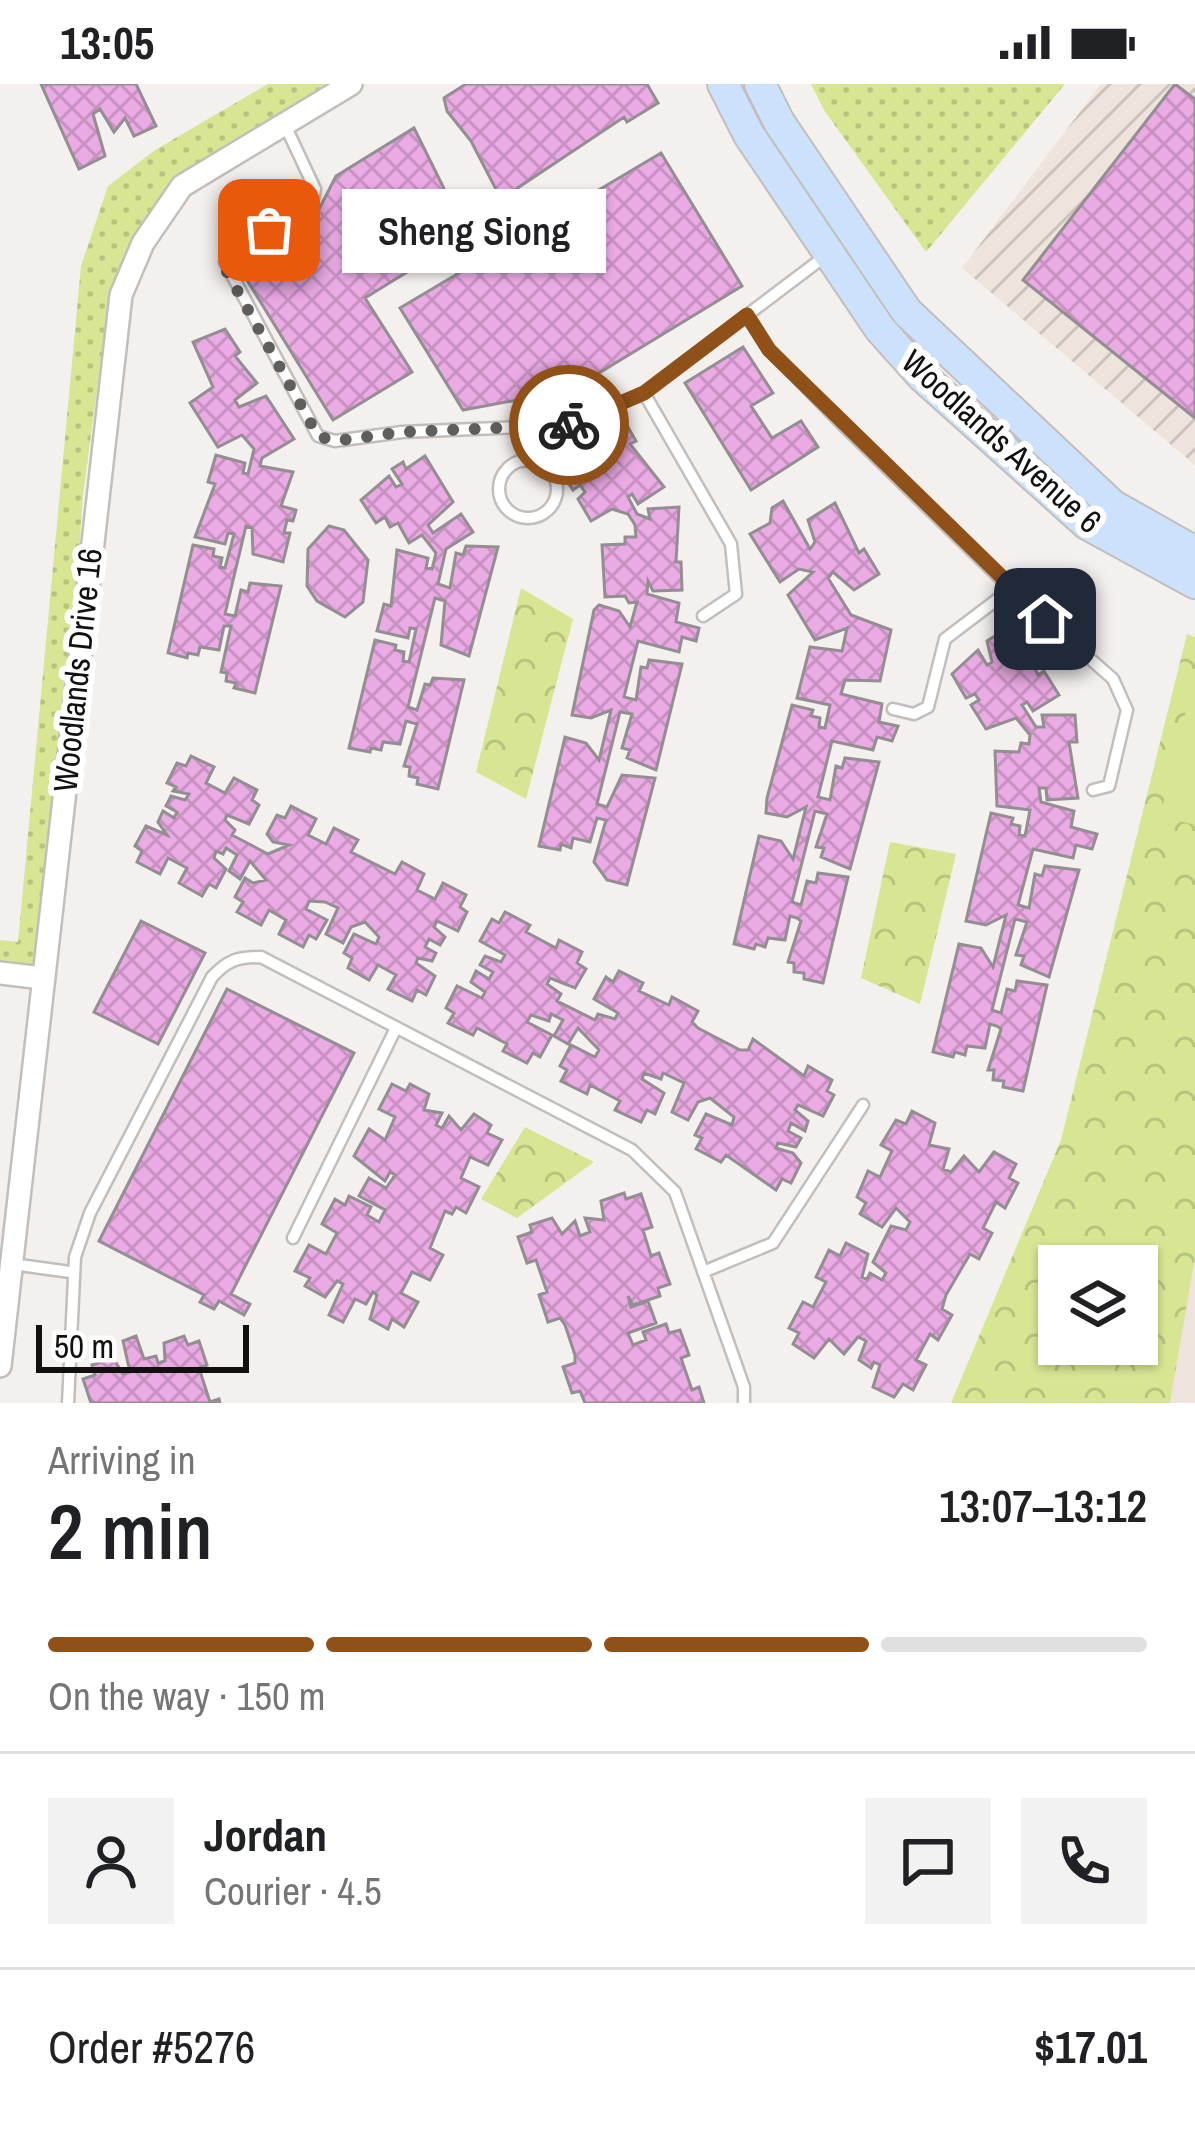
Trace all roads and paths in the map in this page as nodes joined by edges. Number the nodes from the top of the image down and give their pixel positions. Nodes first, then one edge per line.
1 (351, 84) edge
2 (724, 84) edge
3 (760, 84) edge
4 (284, 122) junction
5 (855, 236) junction
6 (829, 253) junction
7 (747, 315) junction
8 (644, 393) junction
9 (536, 424) junction
10 (525, 460) junction
11 (1195, 552) edge
12 (1195, 583) edge
13 (1011, 589) junction
14 (703, 616) dead end
15 (893, 710) dead end
16 (1093, 790) dead end
17 (0, 973) edge
18 (42, 978) junction
19 (396, 1028) junction
20 (863, 1105) dead end
21 (293, 1238) dead end
22 (11, 1264) junction
23 (70, 1272) junction
24 (703, 1272) junction
25 (0, 1366) edge
26 (68, 1403) edge
27 (744, 1403) edge

1 - 4 street, Woodlands Drive 16
2 - 6 street, Woodlands Avenue 6
3 - 5 street, Woodlands Avenue 6
4 - 9 lane
4 - 18 street, Woodlands Drive 16
5 - 6 lane
5 - 11 street, Woodlands Avenue 6
6 - 7 lane
6 - 12 street, Woodlands Avenue 6
7 - 8 lane
7 - 13 lane
8 - 9 lane
8 - 14 lane
9 - 10 lane
10 - 10 lane
13 - 15 lane
13 - 16 lane
17 - 18 street
18 - 22 street, Woodlands Drive 16
19 - 21 lane
19 - 23 lane
19 - 24 lane
20 - 24 lane
22 - 23 lane
22 - 25 street, Woodlands Drive 16
23 - 26 lane
24 - 27 lane

